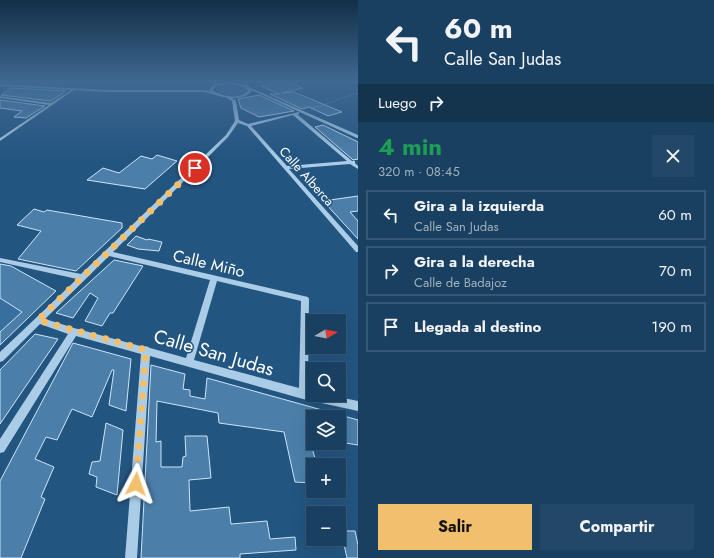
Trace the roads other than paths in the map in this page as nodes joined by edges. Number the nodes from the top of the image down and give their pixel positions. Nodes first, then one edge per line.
1 (49, 106) edge
2 (235, 106) edge
3 (291, 106) edge
4 (303, 111) junction
5 (294, 114) junction
6 (237, 121) junction
7 (248, 125) junction
8 (358, 137) edge
9 (0, 140) edge
10 (351, 162) junction
11 (358, 162) edge
12 (286, 168) junction
13 (358, 168) edge
14 (358, 250) edge
15 (107, 253) junction
16 (0, 260) edge
17 (82, 277) junction
18 (214, 279) junction
19 (38, 320) junction
20 (74, 332) junction
21 (146, 350) junction
22 (0, 358) edge
23 (189, 362) junction
24 (303, 394) junction
25 (358, 406) edge
26 (0, 448) edge
27 (131, 558) edge

1 - 9 street
2 - 6 street
3 - 4 street
4 - 5 street
4 - 8 street
5 - 7 street
5 - 10 street
6 - 7 street, Calle Alberca
6 - 15 street
7 - 12 street, Calle Alberca
10 - 11 street
10 - 12 street
10 - 13 street
12 - 14 street, Calle Alberca
15 - 17 street
15 - 18 street, Calle Miño
16 - 17 street
17 - 19 street
18 - 23 street
18 - 24 street, Calle Miño
19 - 20 street, Calle San Judas
19 - 22 street
20 - 21 street, Calle San Judas
20 - 26 street
21 - 23 street, Calle San Judas
21 - 27 street
23 - 24 street, Calle San Judas
24 - 25 street, Calle San Judas

